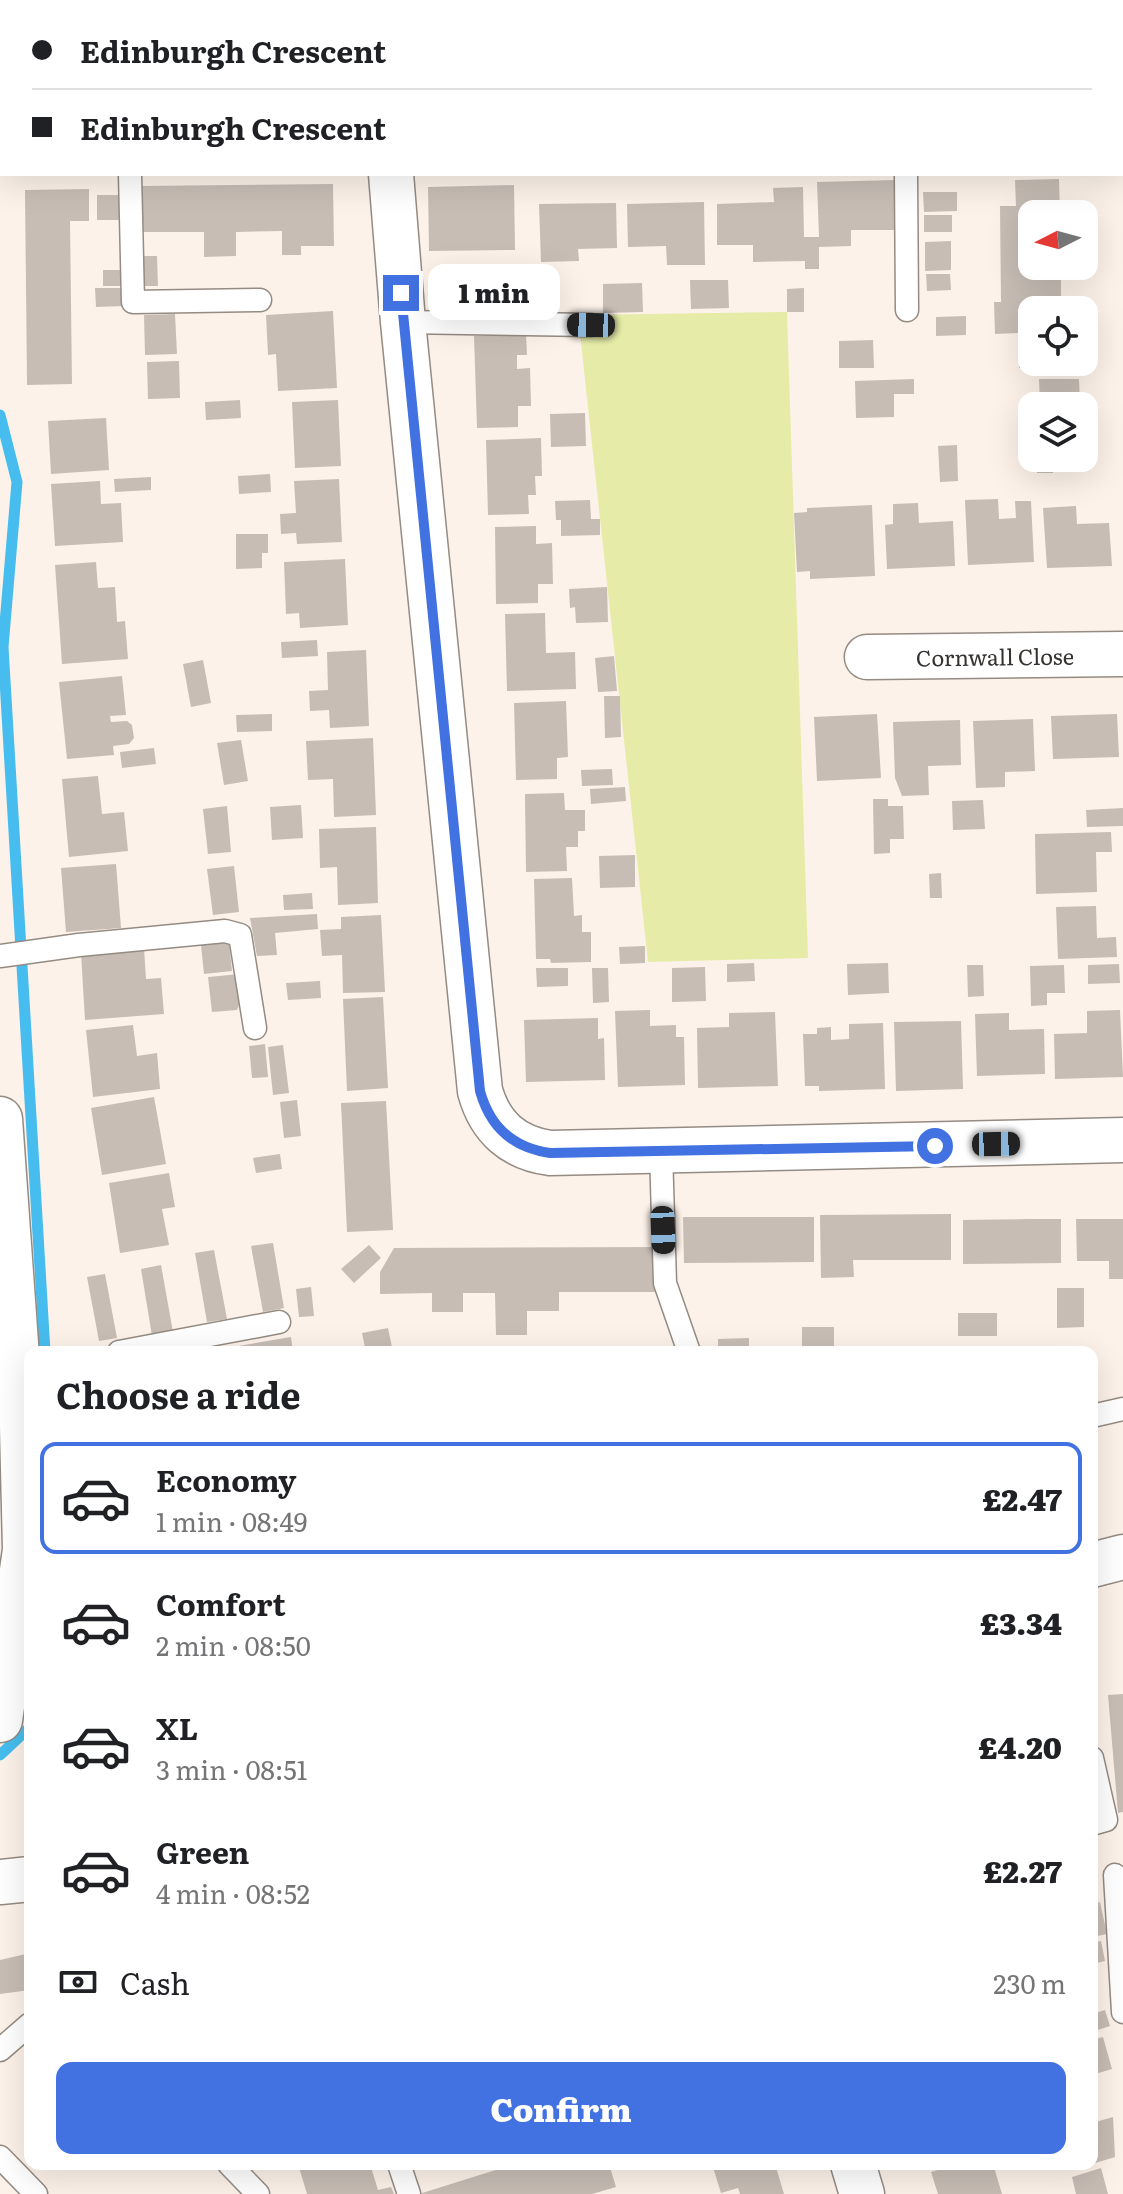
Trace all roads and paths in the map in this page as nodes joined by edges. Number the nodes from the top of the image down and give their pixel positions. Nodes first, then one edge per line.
1 (130, 176) edge
2 (391, 176) edge
3 (906, 176) edge
4 (260, 300) dead end
5 (907, 310) dead end
6 (403, 322) junction
7 (591, 325) dead end
8 (1123, 654) edge
9 (867, 657) dead end
10 (15, 954) edge
11 (255, 1028) dead end
12 (0, 1119) edge
13 (1123, 1140) edge
14 (661, 1151) junction
15 (4, 1198) edge
16 (279, 1322) dead end
17 (151, 1346) edge
18 (687, 1346) edge
19 (24, 1392) edge
20 (1123, 1409) edge
21 (1098, 1415) edge
22 (24, 1557) edge
23 (0, 1718) edge
24 (1098, 1785) edge
25 (1098, 1822) edge
26 (1115, 1875) dead end
27 (24, 1880) edge
28 (0, 1882) edge
29 (1123, 2012) edge
30 (24, 2029) edge
31 (0, 2050) edge
32 (0, 2157) edge
33 (235, 2170) edge
34 (401, 2170) edge
35 (855, 2170) edge
36 (36, 2194) edge
37 (258, 2194) edge
38 (409, 2194) edge
39 (862, 2194) edge

1 - 4 lane
2 - 6 street
3 - 5 lane
6 - 7 lane
6 - 14 street
8 - 9 street, Cornwall Close
10 - 11 lane
12 - 15 street
13 - 14 street
14 - 18 lane
15 - 19 street
16 - 17 lane
20 - 21 lane
22 - 23 street
24 - 25 lane
26 - 29 lane
27 - 28 street
30 - 31 lane
32 - 36 lane
33 - 37 lane
34 - 38 lane
35 - 39 street

